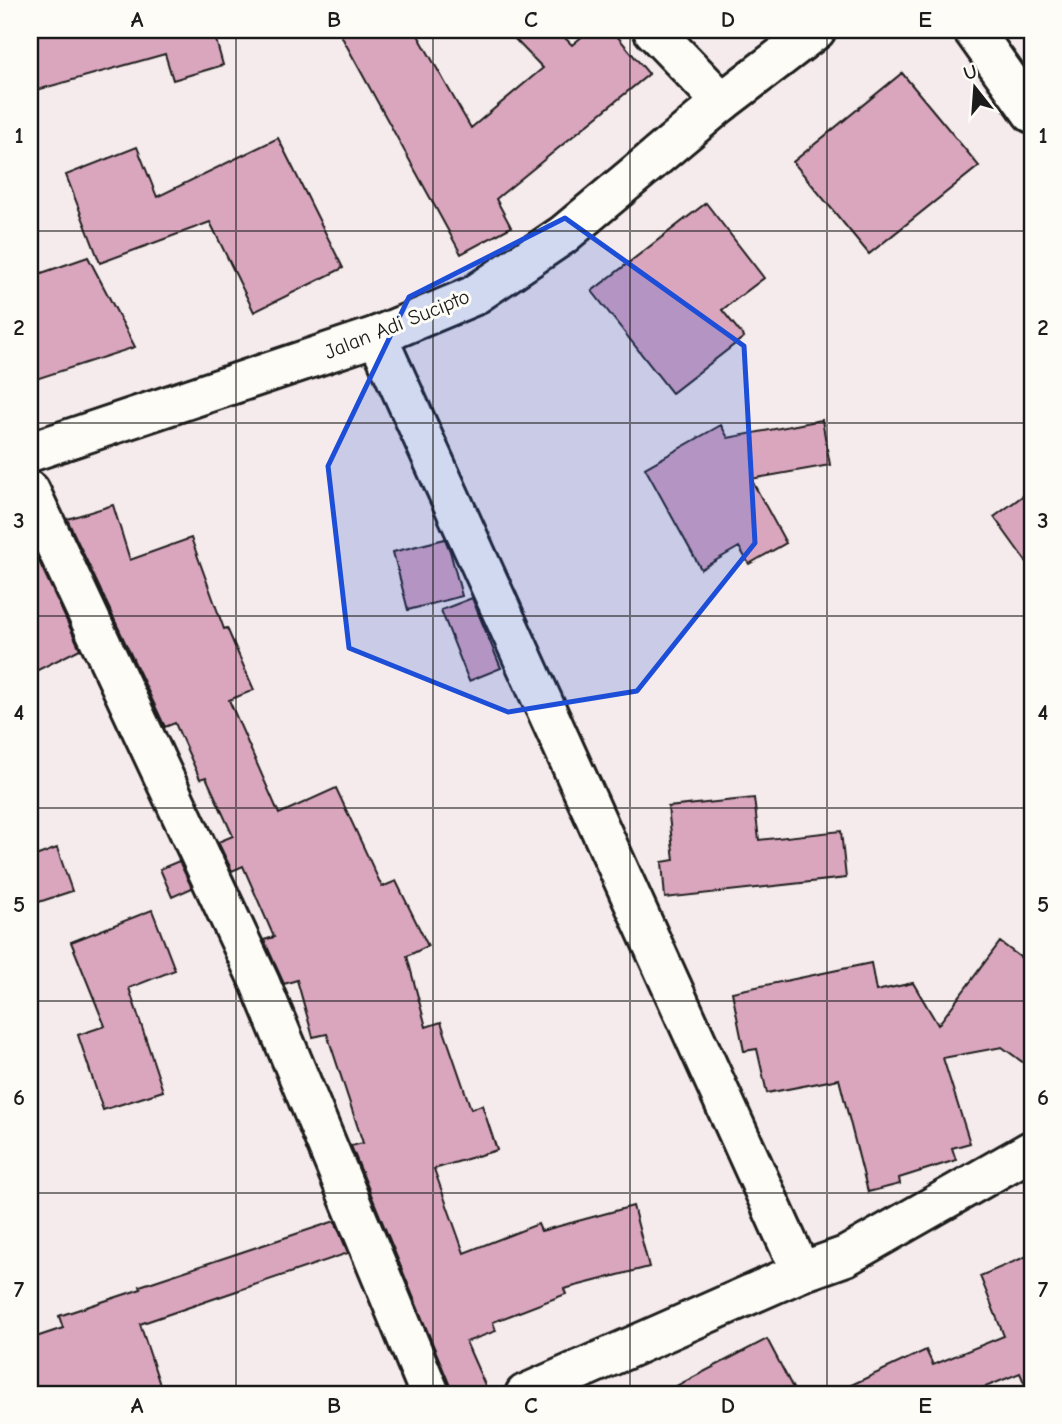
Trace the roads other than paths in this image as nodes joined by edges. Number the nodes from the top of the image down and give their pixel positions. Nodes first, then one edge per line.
1 (653, 30) edge
2 (816, 30) edge
3 (973, 30) edge
4 (722, 102) junction
5 (1032, 113) edge
6 (377, 336) junction
7 (31, 447) edge
8 (30, 491) edge
9 (1032, 1150) edge
10 (801, 1272) junction
11 (430, 1394) edge
12 (525, 1394) edge

1 - 4 street
2 - 4 street, Jalan Adi Sucipto
3 - 5 street
4 - 6 street, Jalan Adi Sucipto
6 - 7 street, Jalan Adi Sucipto
6 - 10 street
8 - 11 street
9 - 10 street
10 - 12 street

